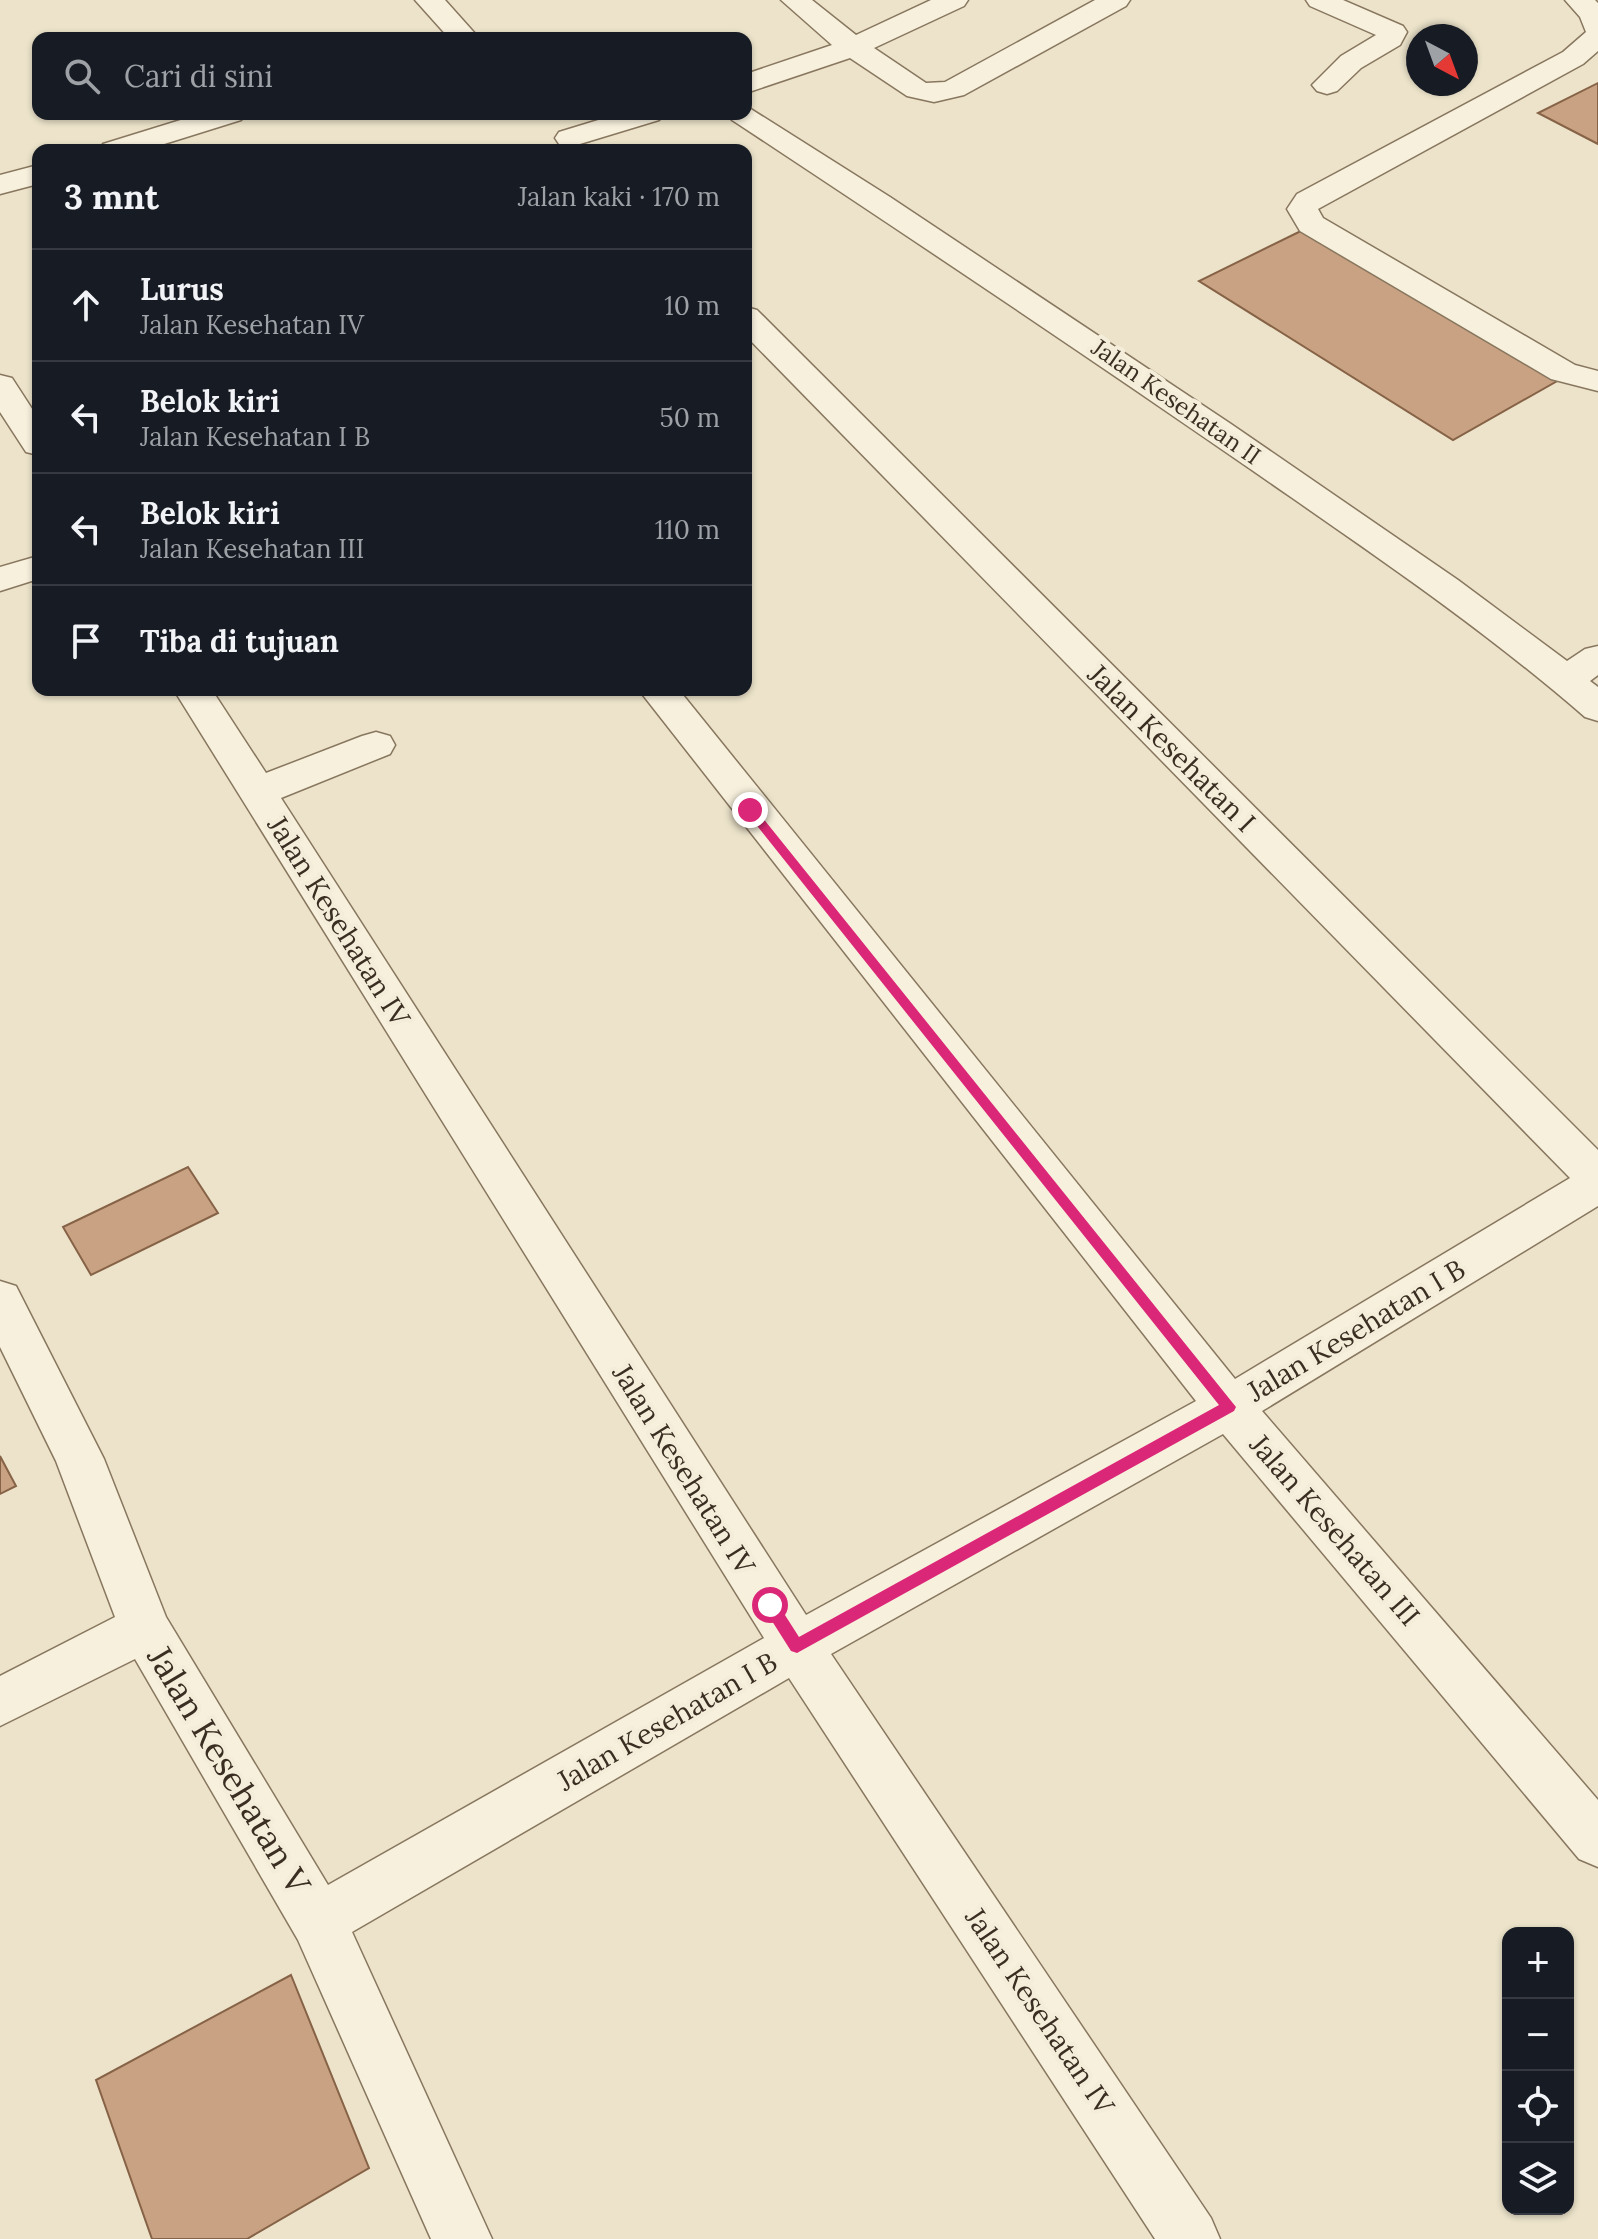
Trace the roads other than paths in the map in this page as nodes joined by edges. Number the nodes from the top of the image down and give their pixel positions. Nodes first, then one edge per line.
1 (429, 0) edge
2 (795, 0) edge
3 (954, 0) edge
4 (1116, 0) edge
5 (1320, 0) edge
6 (1579, 0) edge
7 (1598, 29) edge
8 (459, 32) edge
9 (1598, 36) edge
10 (853, 47) junction
11 (752, 82) edge
12 (1327, 85) dead end
13 (212, 120) edge
14 (219, 120) edge
15 (628, 120) edge
16 (751, 120) edge
17 (568, 137) edge
18 (134, 144) edge
19 (227, 144) edge
20 (32, 176) edge
21 (0, 185) edge
22 (752, 323) edge
23 (1598, 381) edge
24 (0, 385) edge
25 (32, 435) edge
26 (32, 569) edge
27 (0, 579) edge
28 (1598, 658) edge
29 (1566, 679) junction
30 (197, 696) edge
31 (663, 696) edge
32 (1598, 708) edge
33 (376, 745) dead end
34 (257, 792) junction
35 (1598, 1178) edge
36 (1598, 1184) edge
37 (0, 1300) edge
38 (1229, 1407) junction
39 (145, 1628) junction
40 (797, 1646) junction
41 (0, 1702) edge
42 (1598, 1841) edge
43 (318, 1921) junction
44 (462, 2239) edge
45 (1190, 2239) edge

1 - 8 street
2 - 10 street
3 - 10 street
4 - 10 street
5 - 12 street
6 - 7 street
9 - 23 street
10 - 11 street
13 - 18 street
14 - 19 street
15 - 17 street
16 - 29 street, Jalan Kesehatan II
20 - 21 street
22 - 35 street, Jalan Kesehatan I
24 - 25 street
26 - 27 street
28 - 29 street
29 - 32 street, Jalan Kesehatan II
30 - 34 street, Jalan Kesehatan IV
31 - 38 street, Jalan Kesehatan III
33 - 34 street
34 - 40 street, Jalan Kesehatan IV
36 - 38 street, Jalan Kesehatan I B
37 - 39 street, Jalan Kesehatan V
38 - 40 street, Jalan Kesehatan I B
38 - 42 street, Jalan Kesehatan III
39 - 41 street
39 - 43 street, Jalan Kesehatan V
40 - 43 street, Jalan Kesehatan I B
40 - 45 street, Jalan Kesehatan IV
43 - 44 street, Jalan Kesehatan V

